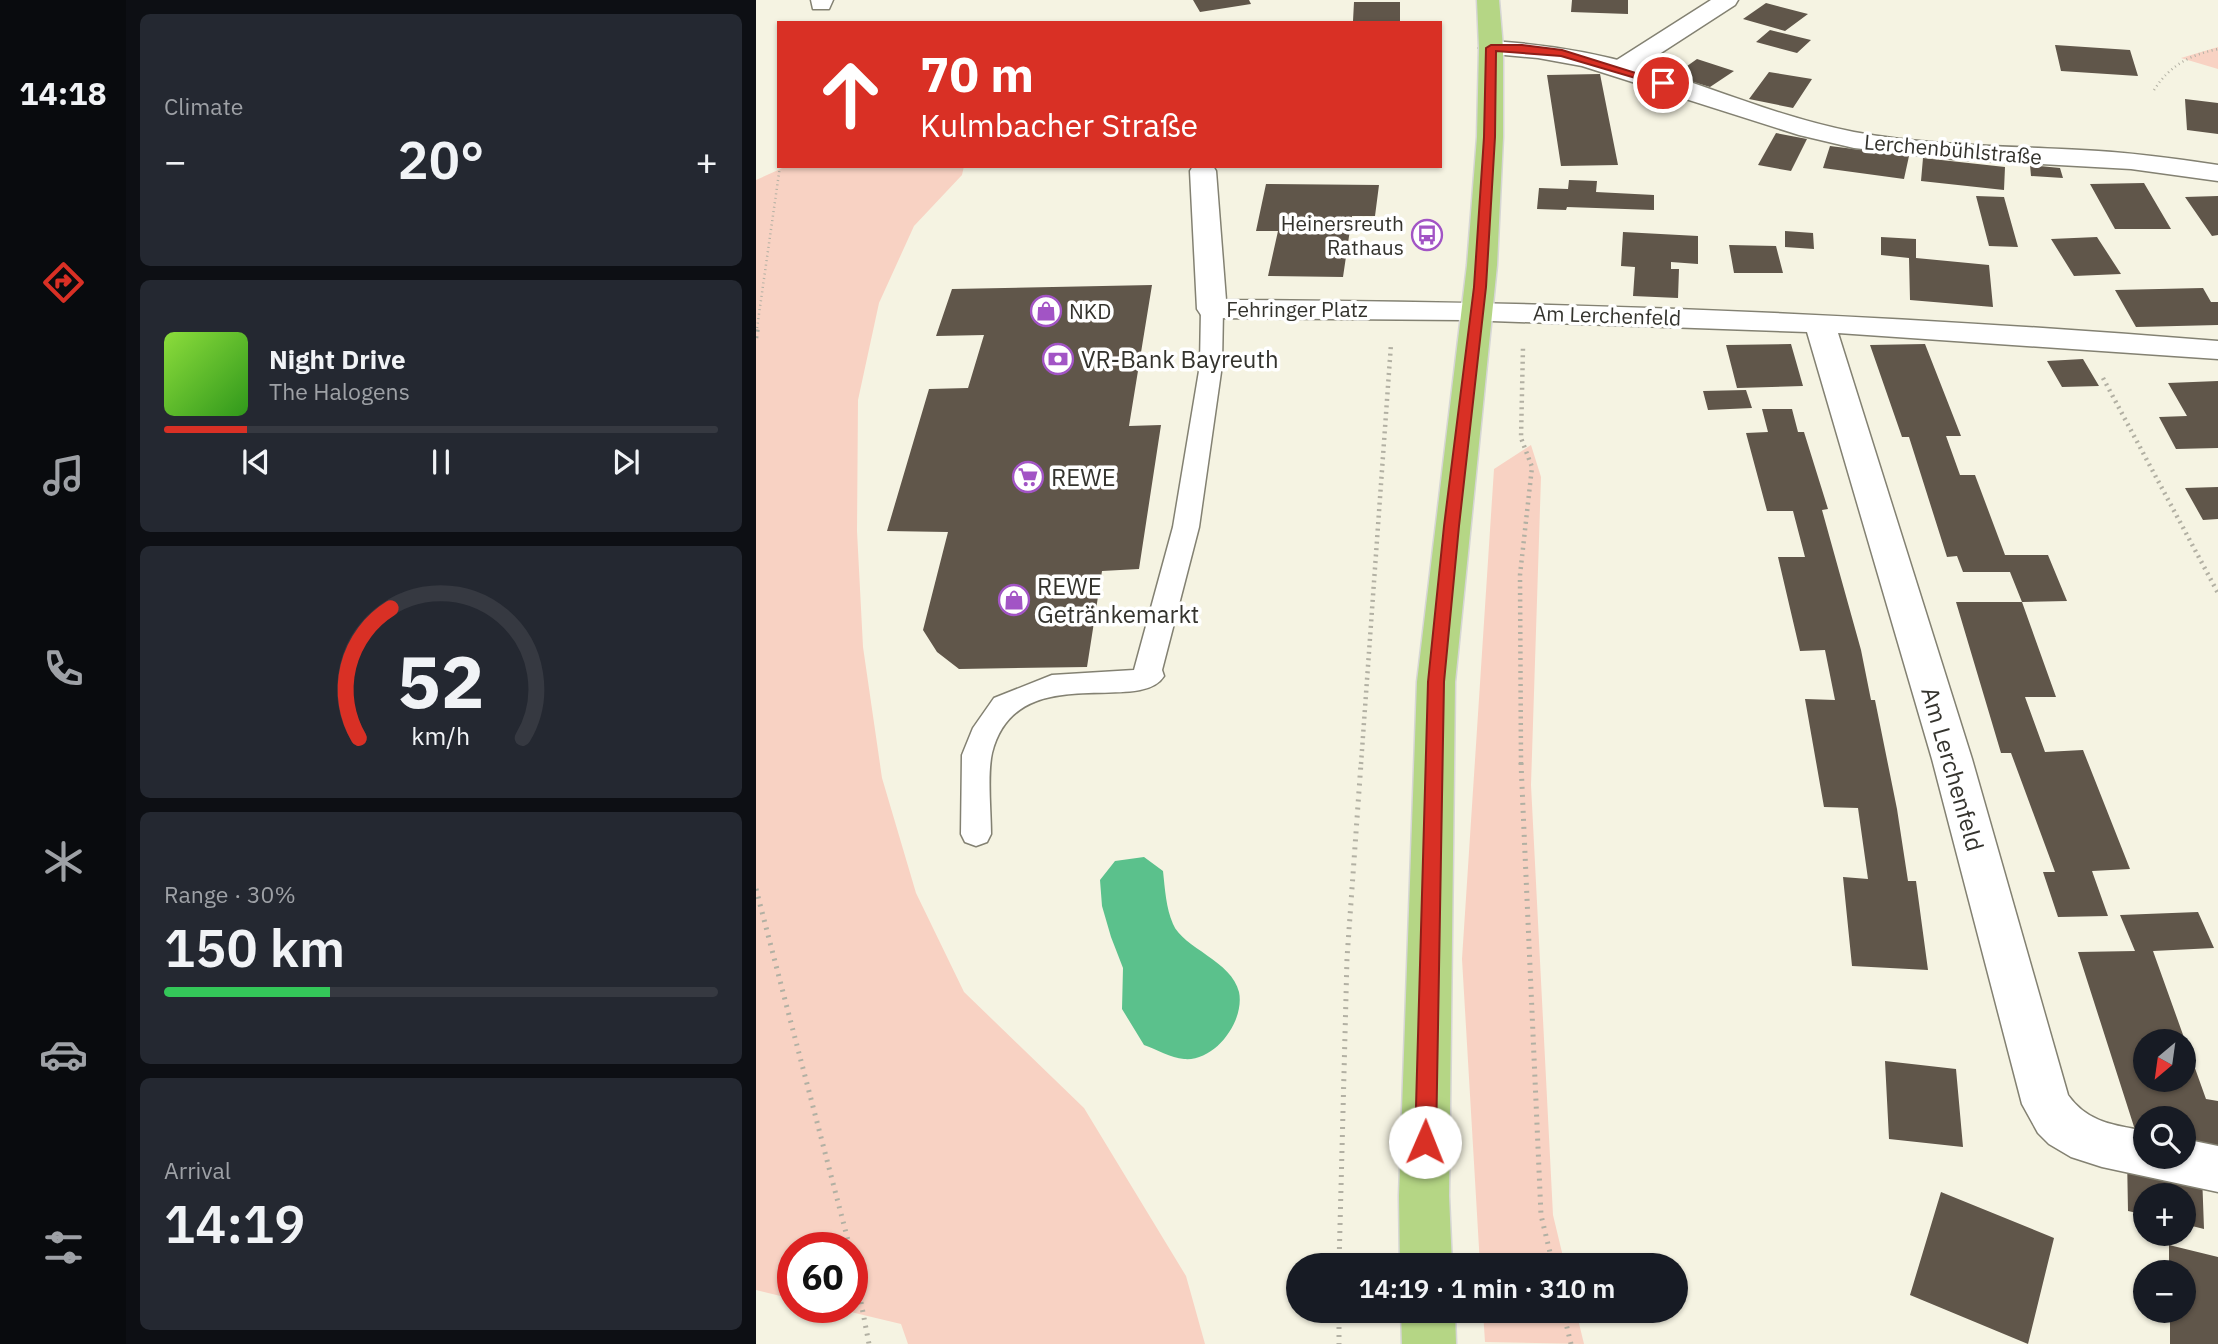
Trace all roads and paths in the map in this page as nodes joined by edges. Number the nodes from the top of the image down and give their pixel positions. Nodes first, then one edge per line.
1 (1488, 0) edge
2 (1727, 0) edge
3 (1491, 48) junction
4 (2218, 49) edge
5 (1621, 68) junction
6 (2154, 90) dead end
7 (780, 168) edge
8 (1203, 169) edge
9 (2218, 173) edge
10 (1213, 309) junction
11 (1394, 309) junction
12 (1478, 309) junction
13 (1524, 312) junction
14 (1820, 323) junction
15 (756, 338) edge
16 (2082, 339) junction
17 (2218, 350) edge
18 (2218, 593) edge
19 (976, 834) dead end
20 (756, 890) edge
21 (2133, 1151) edge
22 (2196, 1164) edge
23 (2218, 1169) edge
24 (846, 1232) edge
25 (1339, 1253) edge
26 (1426, 1253) edge
27 (1550, 1253) edge
28 (865, 1323) edge
29 (1339, 1323) edge
30 (1428, 1323) edge
31 (1566, 1323) edge
32 (869, 1344) edge
33 (1339, 1344) edge
34 (1429, 1344) edge
35 (1571, 1344) edge

1 - 3 main road
2 - 5 street
3 - 5 street, Lerchenbühlstraße
3 - 12 main road
4 - 6 path
5 - 9 street, Lerchenbühlstraße
7 - 15 path
8 - 10 street, Fehringer Platz
10 - 11 street, Fehringer Platz
10 - 19 lane
11 - 12 street, Fehringer Platz
11 - 25 path
12 - 13 street, Am Lerchenfeld
12 - 26 main road
13 - 14 street, Am Lerchenfeld
13 - 27 path
14 - 16 street, Am Lerchenfeld
14 - 21 street, Am Lerchenfeld
16 - 17 street, Am Lerchenfeld
16 - 18 path
20 - 24 path
22 - 23 street
28 - 32 path
29 - 33 path
30 - 34 main road
31 - 35 path

